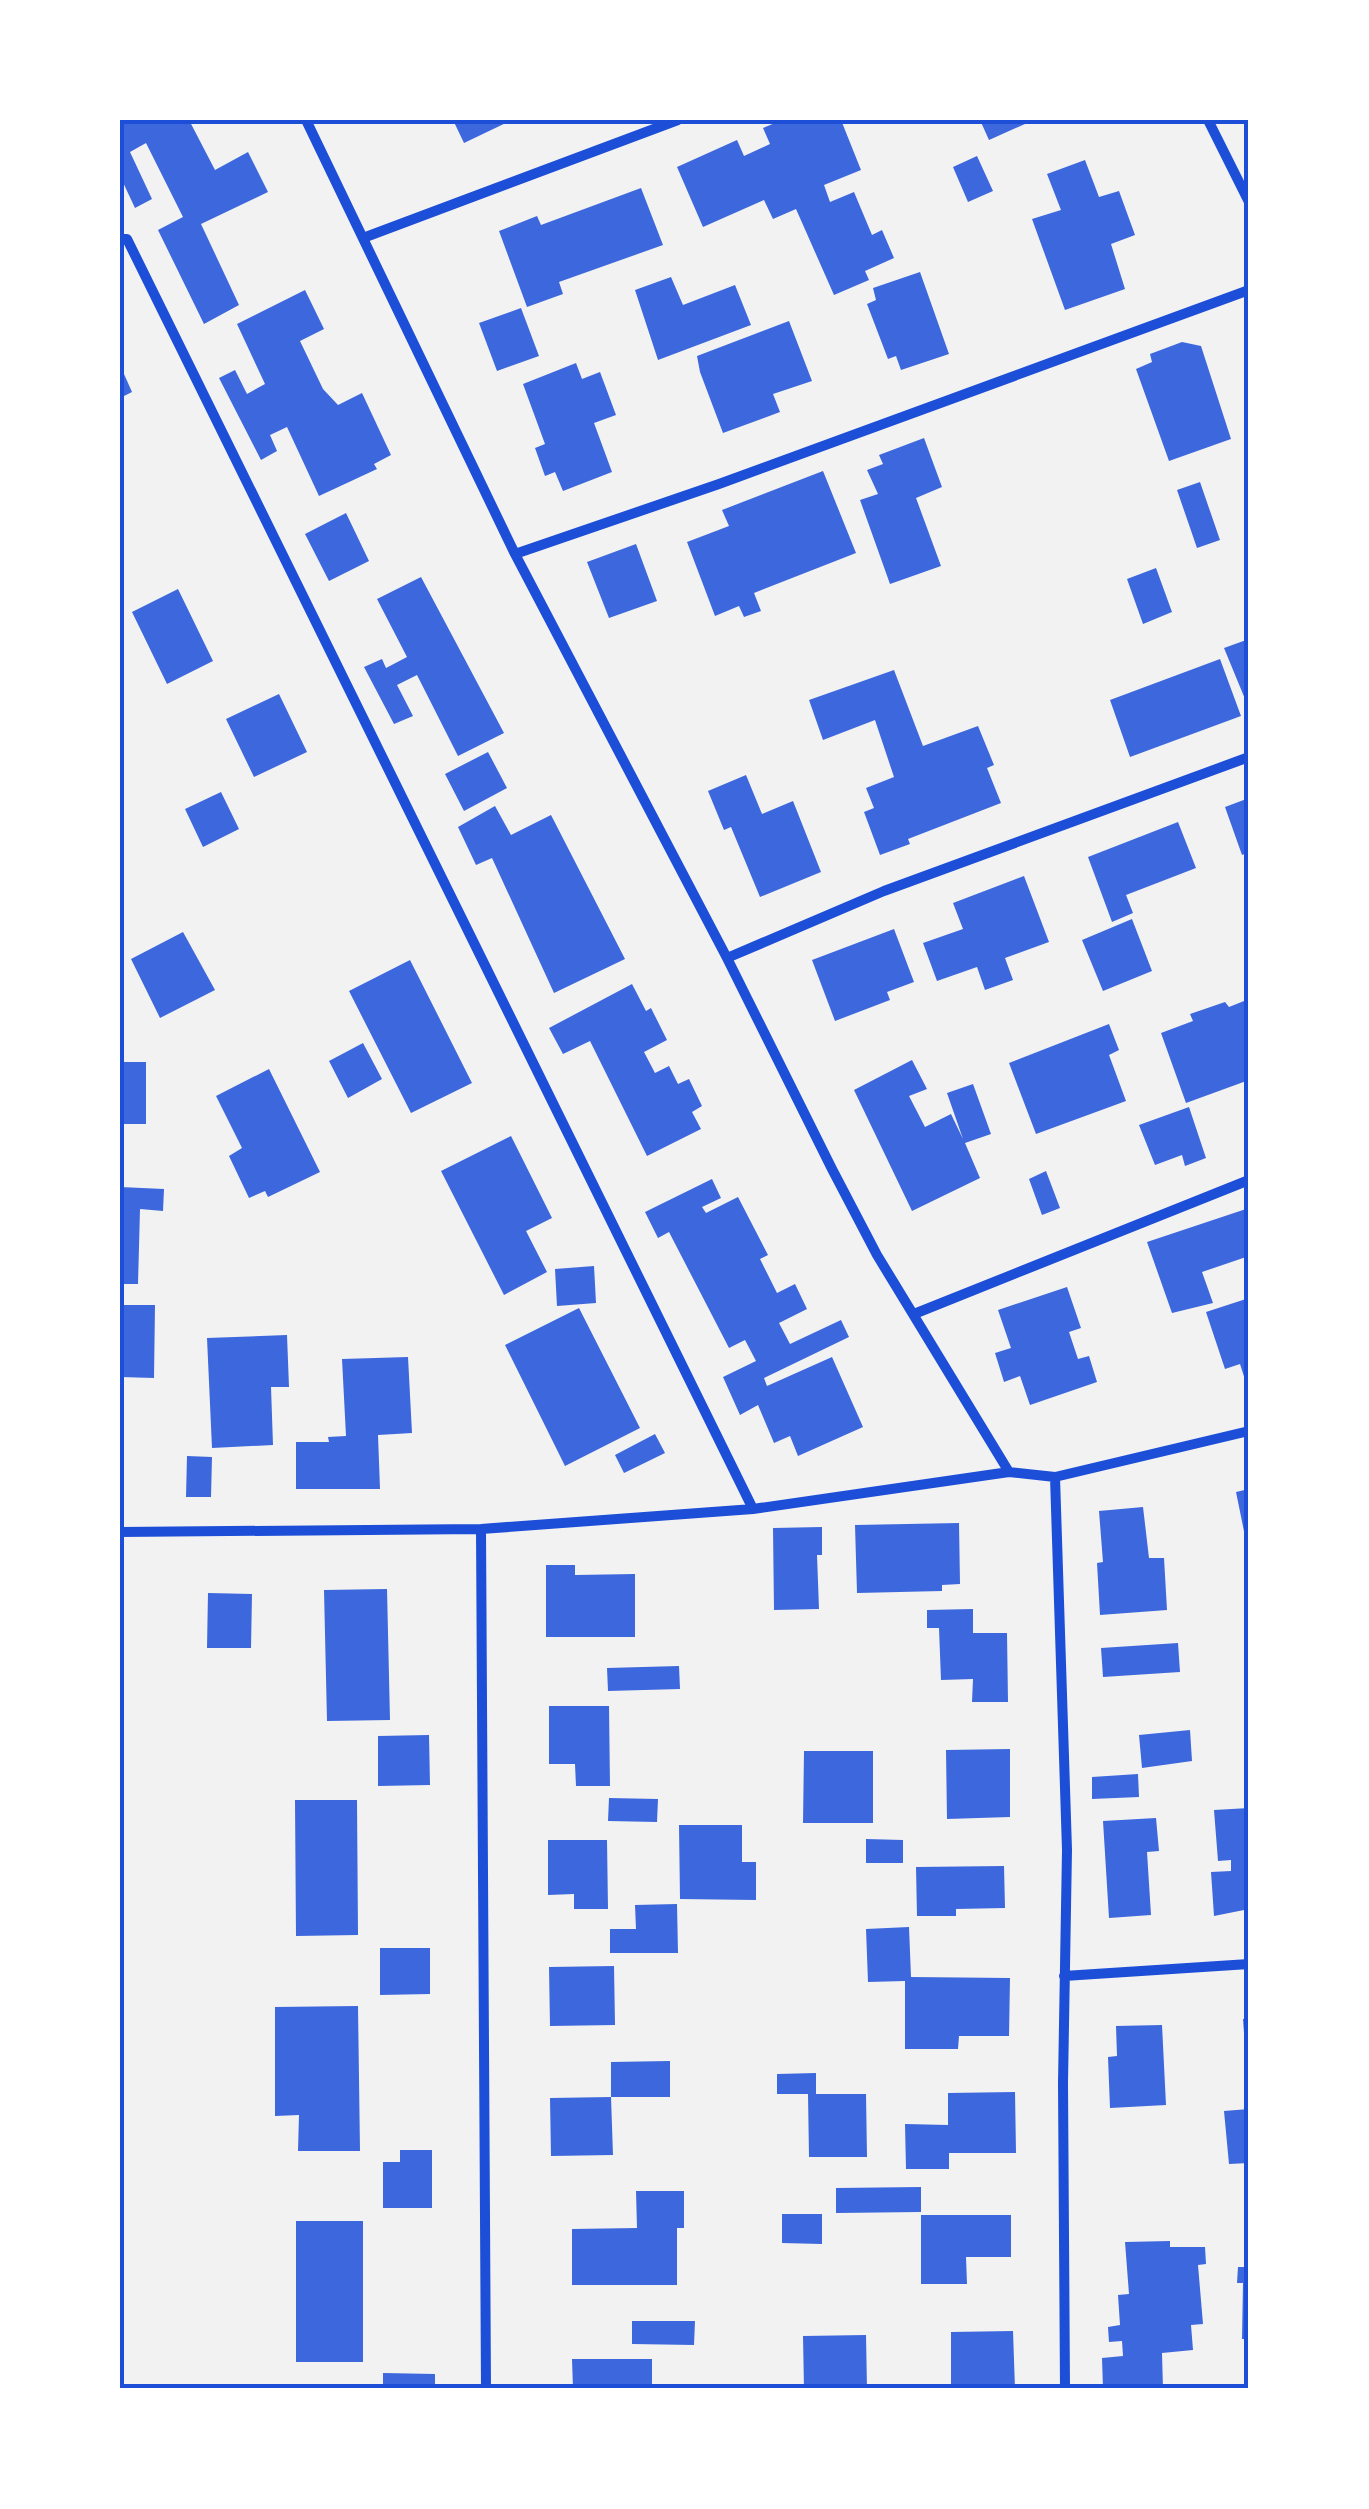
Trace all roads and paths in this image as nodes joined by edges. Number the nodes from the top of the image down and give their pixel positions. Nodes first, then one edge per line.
1 (306, 120) edge
2 (678, 120) edge
3 (1208, 120) edge
4 (1249, 202) edge
5 (363, 238) junction
6 (123, 239) edge
7 (1249, 290) edge
8 (515, 554) junction
9 (1249, 757) edge
10 (727, 958) junction
11 (1249, 1180) edge
12 (914, 1314) junction
13 (1249, 1431) edge
14 (1008, 1472) junction
15 (1055, 1477) junction
16 (753, 1510) junction
17 (481, 1528) junction
18 (120, 1532) edge
19 (1249, 1964) edge
20 (1064, 1976) junction
21 (486, 2389) edge
22 (1065, 2389) edge

1 - 5 street
2 - 5 street
3 - 4 street
5 - 8 street
6 - 16 street
7 - 8 street
8 - 10 street
9 - 10 street
10 - 12 street
11 - 12 street
12 - 14 street
13 - 15 street
14 - 15 street
14 - 16 street
15 - 20 street
16 - 17 street
17 - 18 street
17 - 21 street
19 - 20 street
20 - 22 street

